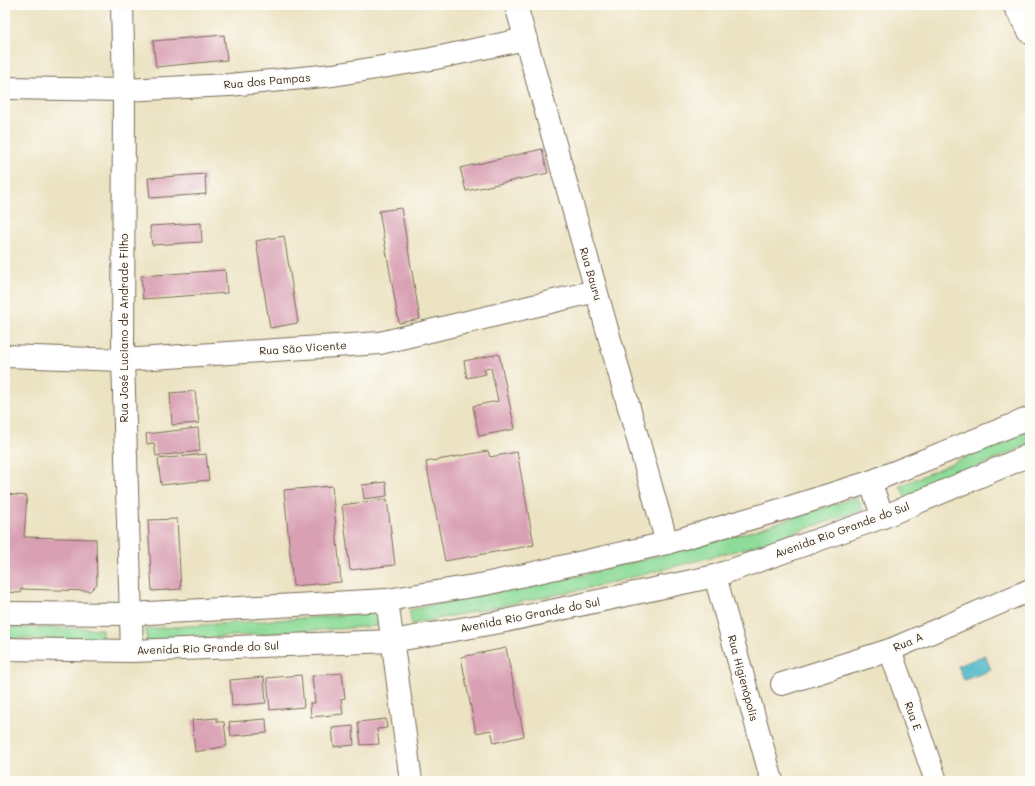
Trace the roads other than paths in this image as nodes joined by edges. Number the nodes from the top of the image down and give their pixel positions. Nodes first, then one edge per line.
1 (122, 5) edge
2 (516, 5) edge
3 (1014, 5) edge
4 (1030, 33) edge
5 (526, 39) junction
6 (5, 88) edge
7 (124, 90) junction
8 (596, 291) junction
9 (5, 356) edge
10 (123, 360) junction
11 (1030, 418) edge
12 (1030, 455) edge
13 (870, 482) junction
14 (883, 517) junction
15 (667, 543) junction
16 (715, 576) junction
17 (1030, 590) edge
18 (387, 600) junction
19 (5, 612) edge
20 (130, 614) junction
21 (392, 641) junction
22 (5, 649) edge
23 (890, 650) junction
24 (132, 651) junction
25 (782, 684) dead end
26 (412, 781) edge
27 (772, 781) edge
28 (936, 781) edge

1 - 7 street, Rua José Luciano de Andrade Filho
2 - 5 street, Rua Bauru
3 - 4 street
5 - 7 street, Rua dos Pampas
5 - 8 street, Rua Bauru
6 - 7 street, Rua dos Pampas
7 - 10 street, Rua José Luciano de Andrade Filho
8 - 10 street, Rua São Vicente
8 - 15 street, Rua Bauru
9 - 10 street, Rua São Vicente
10 - 20 street, Rua José Luciano de Andrade Filho
11 - 13 street
12 - 14 street, Avenida Rio Grande do Sul
13 - 14 street
13 - 15 street
14 - 16 street, Avenida Rio Grande do Sul
15 - 18 street
16 - 21 street, Avenida Rio Grande do Sul
16 - 27 street, Rua Higienópolis
17 - 23 street, Rua A
18 - 20 street
18 - 21 street
19 - 20 street
20 - 24 street, Rua José Luciano de Andrade Filho
21 - 24 street, Avenida Rio Grande do Sul
21 - 26 street
22 - 24 street, Avenida Rio Grande do Sul
23 - 25 street, Rua A
23 - 28 street, Rua E

